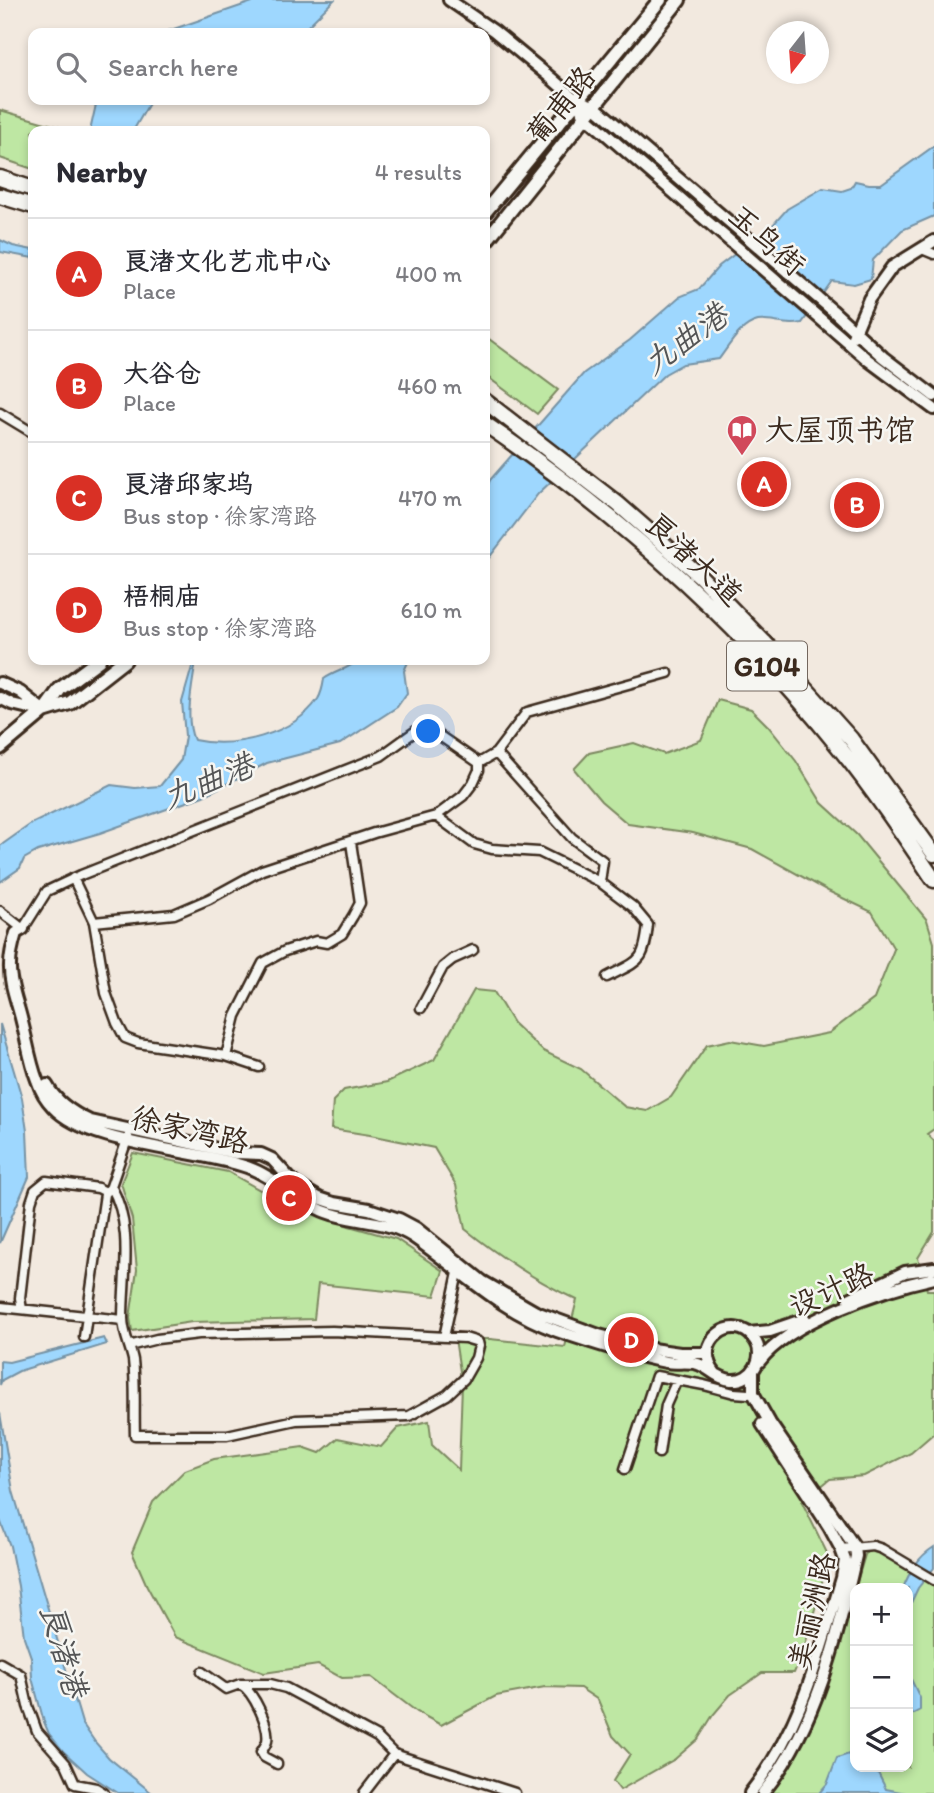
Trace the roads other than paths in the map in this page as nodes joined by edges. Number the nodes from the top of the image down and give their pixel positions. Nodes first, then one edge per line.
1 (449, 0) edge
2 (660, 0) edge
3 (679, 0) edge
4 (490, 28) edge
5 (490, 28) edge
6 (576, 100) junction
7 (594, 106) junction
8 (585, 117) junction
9 (0, 178) edge
10 (28, 187) edge
11 (0, 195) edge
12 (28, 204) edge
13 (490, 206) edge
14 (490, 236) edge
15 (934, 242) edge
16 (922, 248) junction
17 (934, 254) edge
18 (856, 334) junction
19 (848, 343) junction
20 (934, 396) edge
21 (490, 405) edge
22 (934, 409) edge
23 (0, 413) edge
24 (490, 427) edge
25 (28, 430) edge
26 (92, 665) edge
27 (119, 665) edge
28 (668, 673) dead end
29 (0, 683) edge
30 (0, 698) edge
31 (44, 712) junction
32 (0, 748) edge
33 (496, 753) junction
34 (479, 763) junction
35 (436, 816) junction
36 (351, 842) junction
37 (934, 855) edge
38 (73, 878) junction
39 (934, 880) edge
40 (600, 882) junction
41 (0, 911) edge
42 (94, 922) junction
43 (23, 929) junction
44 (473, 950) dead end
45 (607, 977) dead end
46 (421, 1008) dead end
47 (226, 1056) junction
48 (259, 1067) dead end
49 (129, 1135) junction
50 (109, 1189) junction
51 (459, 1268) junction
52 (934, 1268) edge
53 (934, 1278) edge
54 (1, 1307) edge
55 (22, 1309) junction
56 (87, 1316) junction
57 (123, 1320) junction
58 (748, 1333) junction
59 (443, 1336) junction
60 (84, 1337) dead end
61 (129, 1346) junction
62 (707, 1353) junction
63 (755, 1368) junction
64 (715, 1373) junction
65 (677, 1380) junction
66 (738, 1380) junction
67 (748, 1394) junction
68 (659, 1453) dead end
69 (625, 1469) dead end
70 (855, 1547) junction
71 (841, 1549) junction
72 (932, 1580) edge
73 (0, 1663) edge
74 (202, 1672) dead end
75 (240, 1684) junction
76 (394, 1754) junction
77 (277, 1764) dead end
78 (104, 1793) edge
79 (364, 1793) edge
80 (515, 1793) edge
81 (750, 1793) edge
82 (763, 1793) edge

1 - 5 street, 玉鸟街
2 - 6 main road, 葡甫路
3 - 7 main road, 葡甫路
4 - 6 street, 玉鸟街
6 - 7 street, 玉鸟街
6 - 8 street, 玉鸟街
6 - 13 main road, 葡甫路
7 - 8 main road, 葡甫路
7 - 18 street, 玉鸟街
8 - 14 main road, 葡甫路
8 - 19 street, 玉鸟街
9 - 10 highway
11 - 12 highway
15 - 16 street
16 - 17 street
16 - 18 street
18 - 19 street
18 - 20 street, 玉鸟街
19 - 22 street, 玉鸟街
21 - 37 highway, 良渚大道 / G104
23 - 25 street
24 - 39 highway, 良渚大道 / G104
26 - 31 main road
27 - 31 main road
28 - 33 street
29 - 31 street
30 - 31 street
31 - 32 main road
33 - 34 street
33 - 40 street
34 - 35 street
34 - 38 street, 徐家湾路
35 - 36 street
35 - 40 street
36 - 42 street
36 - 47 street
38 - 42 street
38 - 43 street, 徐家湾路
40 - 45 street
41 - 43 street
42 - 47 street
43 - 49 street, 徐家湾路
44 - 46 street
47 - 48 street
49 - 50 street
49 - 51 street, 徐家湾路
49 - 51 street, 徐家湾路
50 - 55 street
50 - 56 street
50 - 57 street
51 - 59 street
51 - 62 street, 徐家湾路
51 - 64 street, 徐家湾路
52 - 58 street, 设计路
53 - 63 street, 设计路
54 - 55 street
55 - 56 street
56 - 57 street
56 - 60 street
57 - 61 street
58 - 62 street
58 - 63 street
59 - 61 street
59 - 61 street
62 - 64 street
63 - 66 street
63 - 70 street, 美丽洲路
64 - 66 street
65 - 67 street
65 - 68 street
65 - 69 street
66 - 67 street, 美丽洲路
67 - 71 street, 美丽洲路
70 - 71 street
70 - 72 street
70 - 82 street, 美丽洲路
71 - 81 street, 美丽洲路
73 - 78 street
74 - 75 street
75 - 76 street
75 - 77 street
76 - 79 street
76 - 80 street

